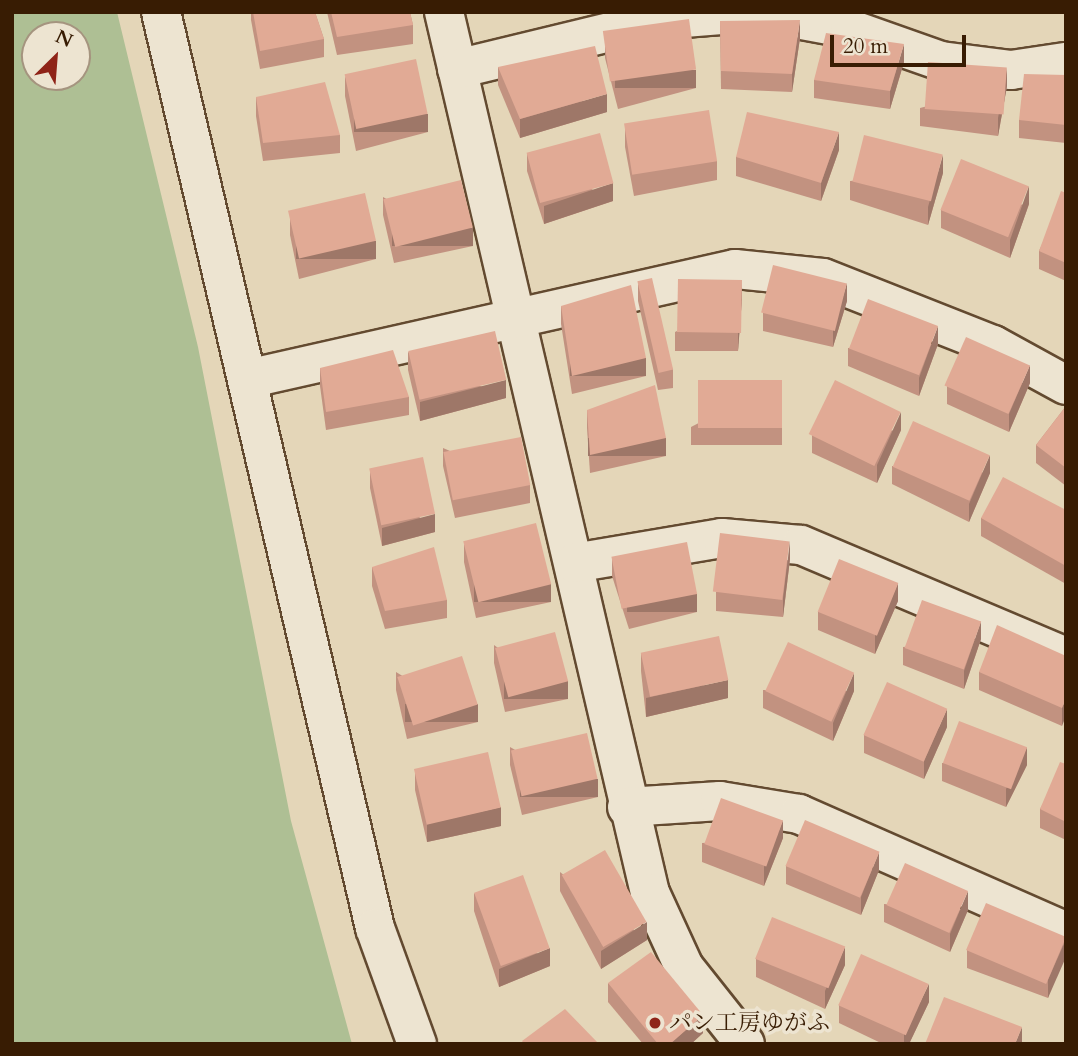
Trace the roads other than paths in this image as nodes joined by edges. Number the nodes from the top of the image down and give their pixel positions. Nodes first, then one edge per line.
1 (161, 12) edge
2 (444, 12) edge
3 (1066, 62) edge
4 (457, 69) junction
5 (518, 318) junction
6 (247, 379) junction
7 (1066, 385) edge
8 (574, 564) junction
9 (1066, 657) edge
10 (627, 807) junction
11 (1066, 932) edge
12 (417, 1044) edge
13 (745, 1044) edge

1 - 6 street
2 - 4 street
3 - 4 street
4 - 5 street
5 - 6 street
5 - 7 street
5 - 8 street
6 - 12 street
8 - 9 street
8 - 10 street
10 - 11 street
10 - 13 street

